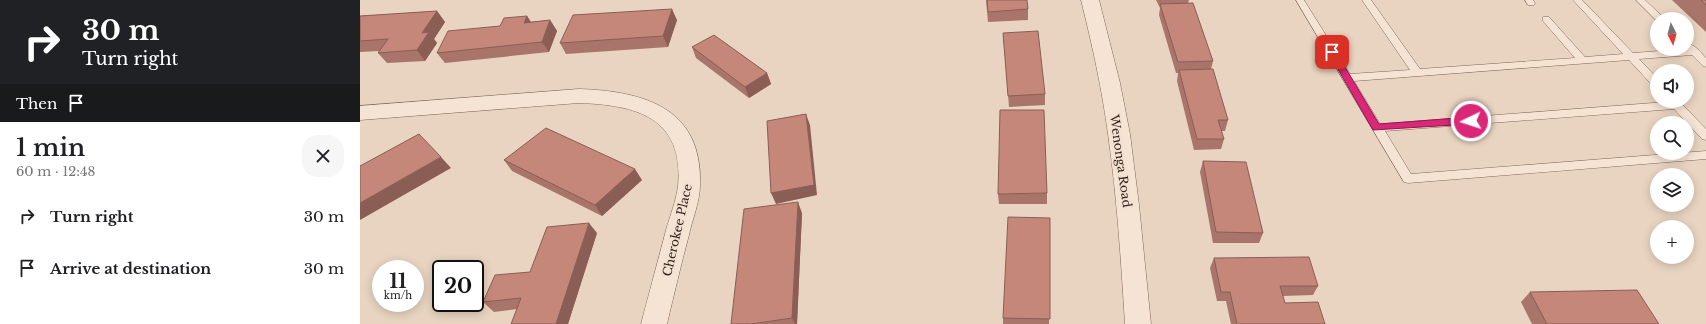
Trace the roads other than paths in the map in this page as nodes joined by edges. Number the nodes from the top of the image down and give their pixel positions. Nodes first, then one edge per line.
1 (1090, 0) edge
2 (1300, 0) edge
3 (1366, 0) edge
4 (1577, 0) edge
5 (1640, 0) edge
6 (1653, 12) edge
7 (1546, 19) dead end
8 (1694, 53) edge
9 (1650, 55) edge
10 (1632, 58) junction
11 (1583, 61) junction
12 (1706, 64) edge
13 (1417, 73) junction
14 (1650, 77) edge
15 (1347, 78) junction
16 (1650, 105) edge
17 (1680, 108) edge
18 (360, 113) edge
19 (1376, 128) junction
20 (1706, 136) edge
21 (1706, 155) edge
22 (654, 324) edge
23 (1138, 324) edge

1 - 23 street, Wenonga Road
2 - 15 lane
3 - 13 lane
4 - 10 lane
5 - 6 lane
7 - 11 lane
8 - 12 lane
9 - 10 lane
10 - 11 lane
10 - 14 lane
11 - 13 lane
13 - 15 lane
15 - 19 lane
16 - 19 lane
17 - 20 lane
18 - 22 street, Cherokee Place
19 - 21 lane

